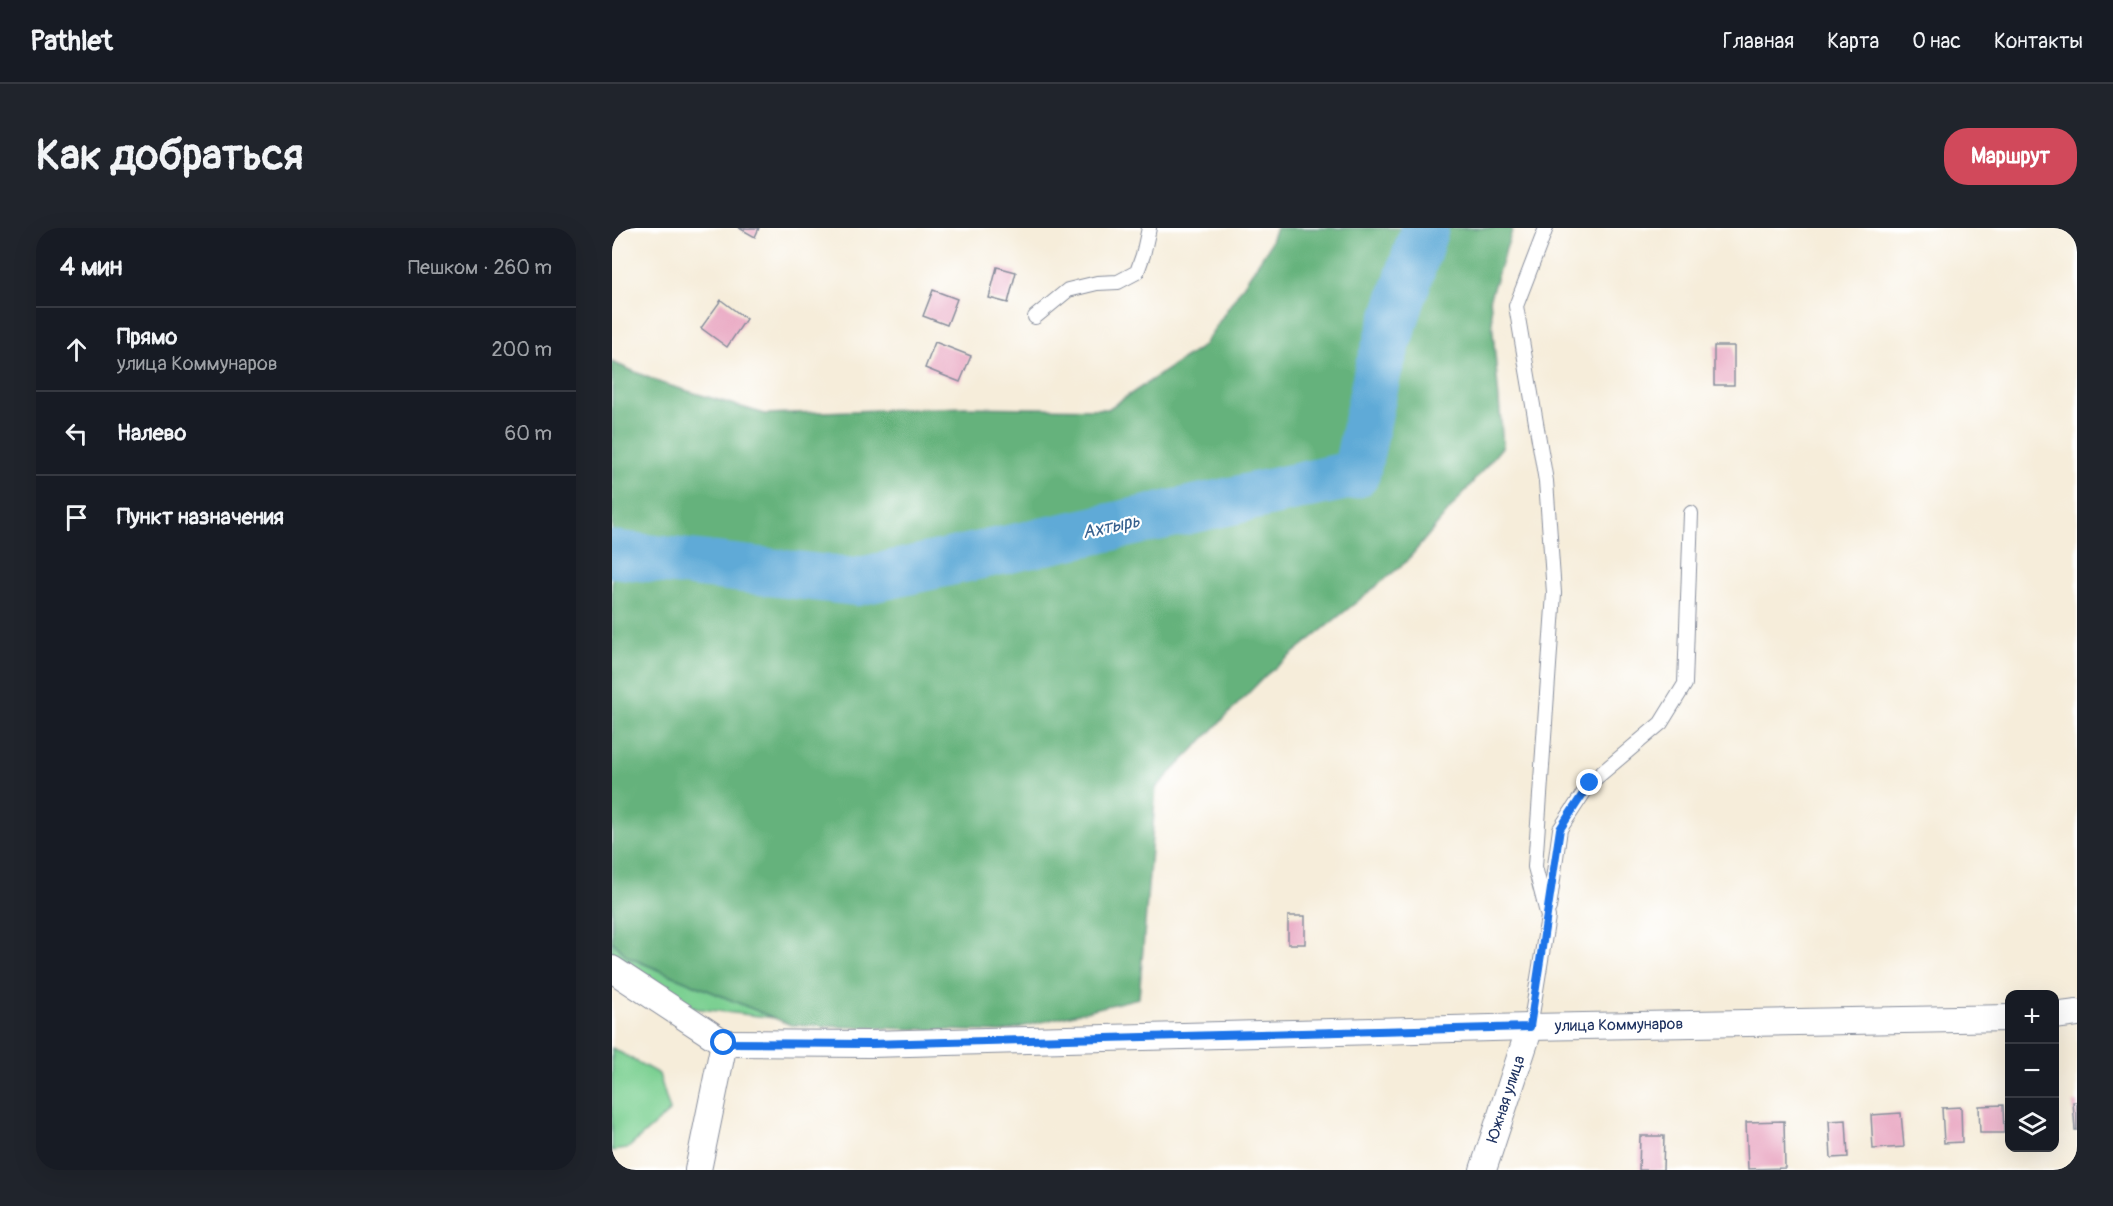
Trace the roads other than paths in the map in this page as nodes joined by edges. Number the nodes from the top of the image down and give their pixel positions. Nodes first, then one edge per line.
1 (1149, 228) edge
2 (1546, 228) edge
3 (1035, 317) dead end
4 (1691, 513) dead end
5 (1548, 917) junction
6 (612, 969) edge
7 (2077, 1013) edge
8 (2059, 1015) edge
9 (2005, 1018) edge
10 (1530, 1027) junction
11 (724, 1043) junction
12 (698, 1170) edge
13 (1483, 1170) edge

1 - 3 lane
2 - 5 lane
4 - 5 lane
5 - 10 lane
6 - 11 street
7 - 8 street
9 - 10 street, улица Коммунаров
10 - 11 street, улица Коммунаров
10 - 13 street, Южная улица
11 - 12 street

